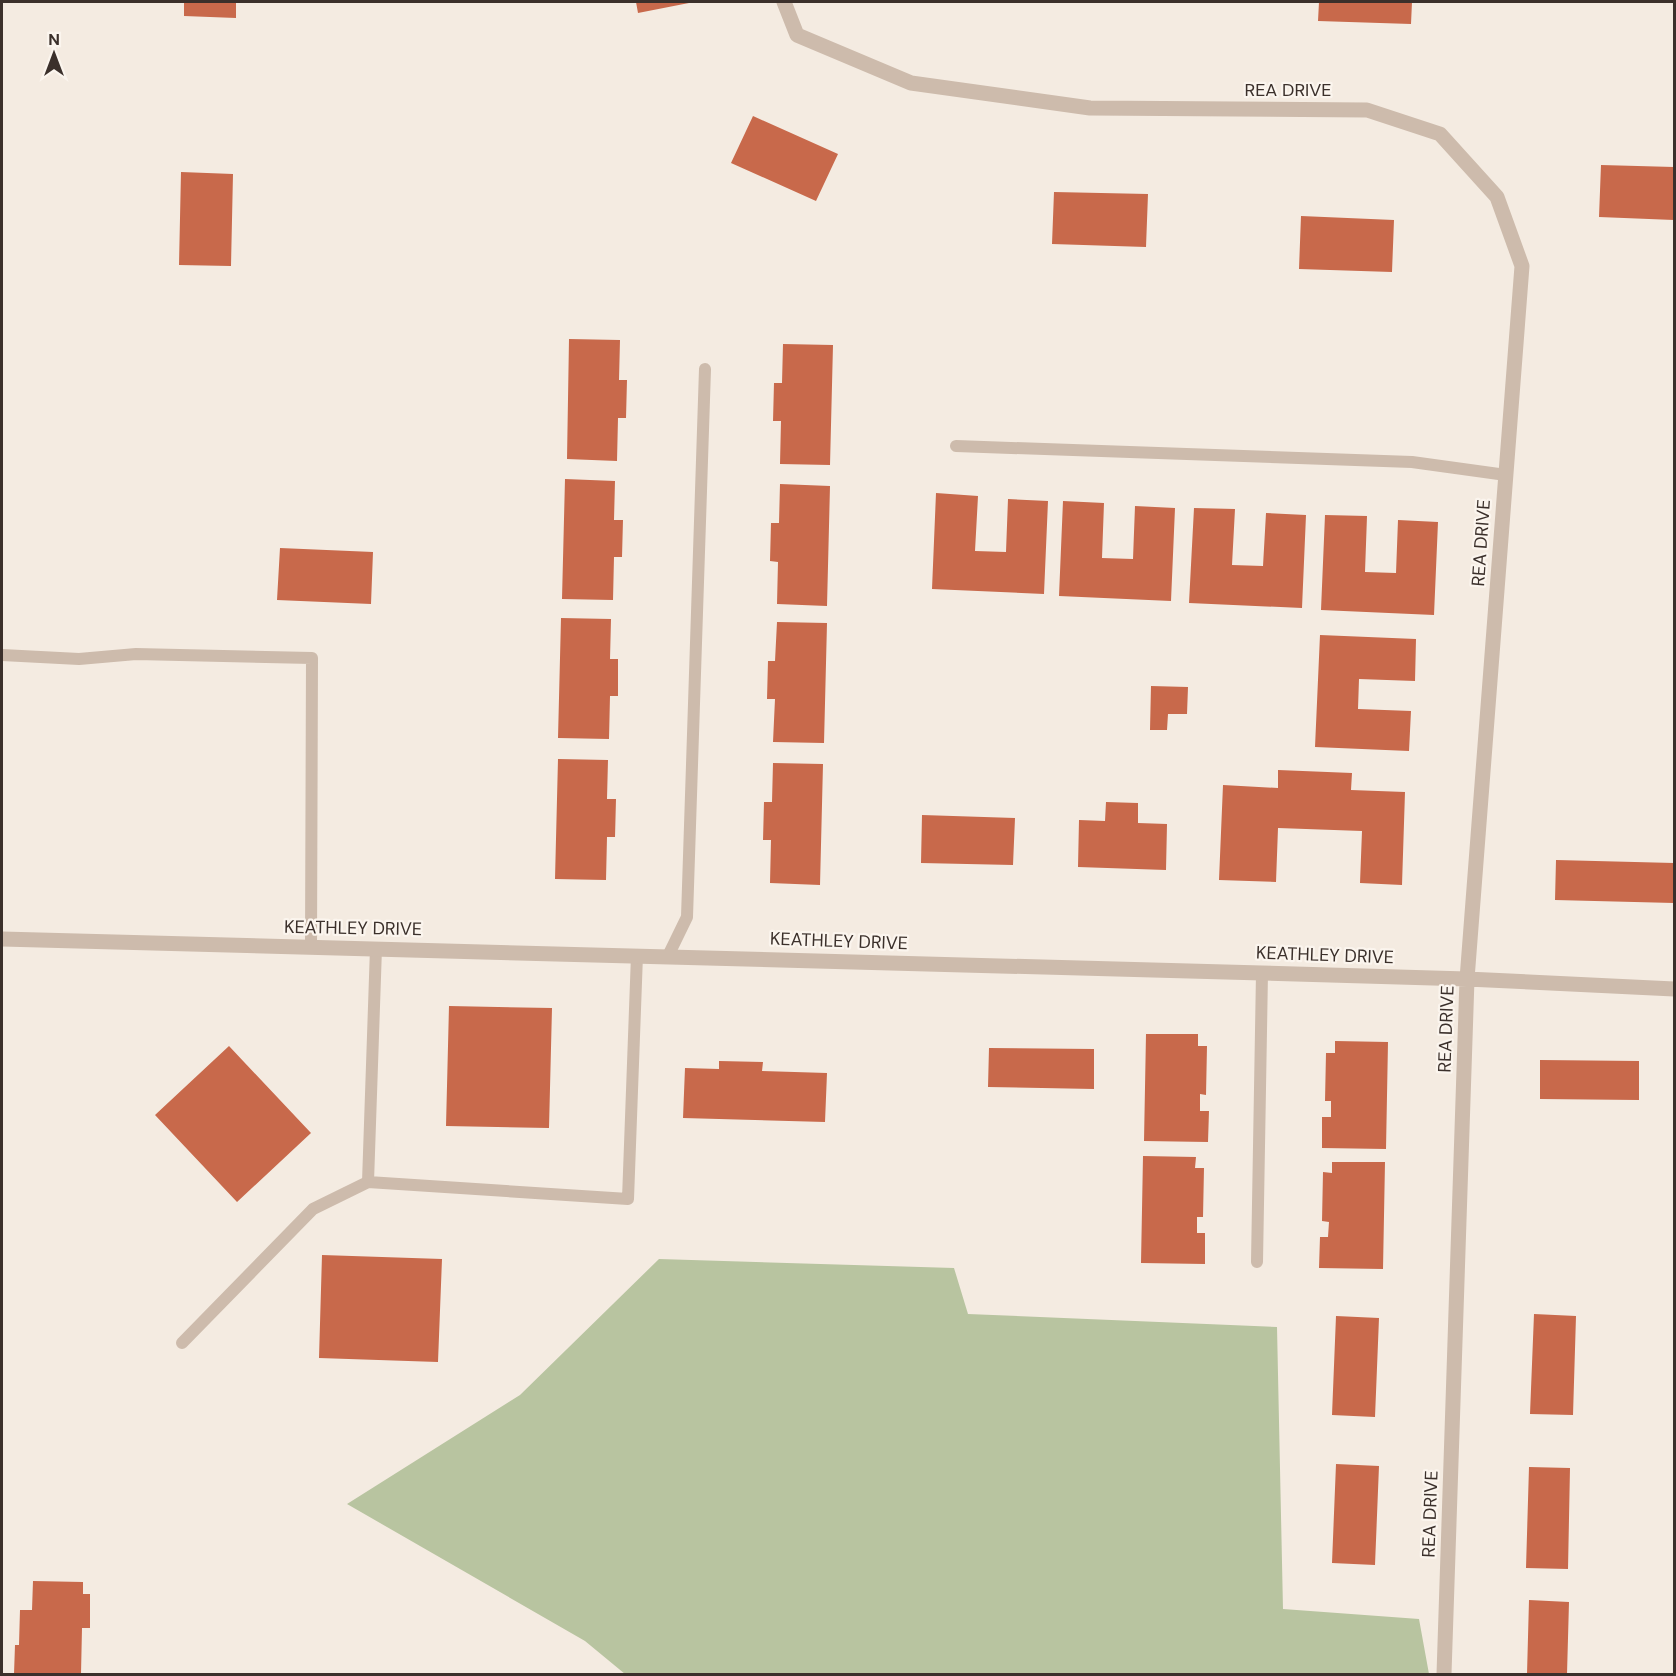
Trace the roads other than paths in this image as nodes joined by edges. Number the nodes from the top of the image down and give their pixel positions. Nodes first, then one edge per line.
1 (784, 2) edge
2 (705, 369) dead end
3 (956, 446) dead end
4 (1506, 475) junction
5 (2, 655) edge
6 (2, 939) edge
7 (310, 946) junction
8 (376, 948) junction
9 (637, 956) junction
10 (668, 956) junction
11 (1262, 973) junction
12 (1467, 979) junction
13 (1674, 989) edge
14 (368, 1182) junction
15 (1257, 1262) dead end
16 (182, 1343) dead end
17 (1444, 1674) edge

1 - 4 street, REA DRIVE
2 - 10 lane
3 - 4 lane
4 - 12 street, REA DRIVE
5 - 7 lane
6 - 7 street, KEATHLEY DRIVE
7 - 8 street, KEATHLEY DRIVE
8 - 9 street, KEATHLEY DRIVE
8 - 14 lane
9 - 10 street, KEATHLEY DRIVE
9 - 14 lane
10 - 11 street, KEATHLEY DRIVE
11 - 12 street, KEATHLEY DRIVE
11 - 15 lane
12 - 13 street, KEATHLEY DRIVE
12 - 17 street, REA DRIVE
14 - 16 lane

